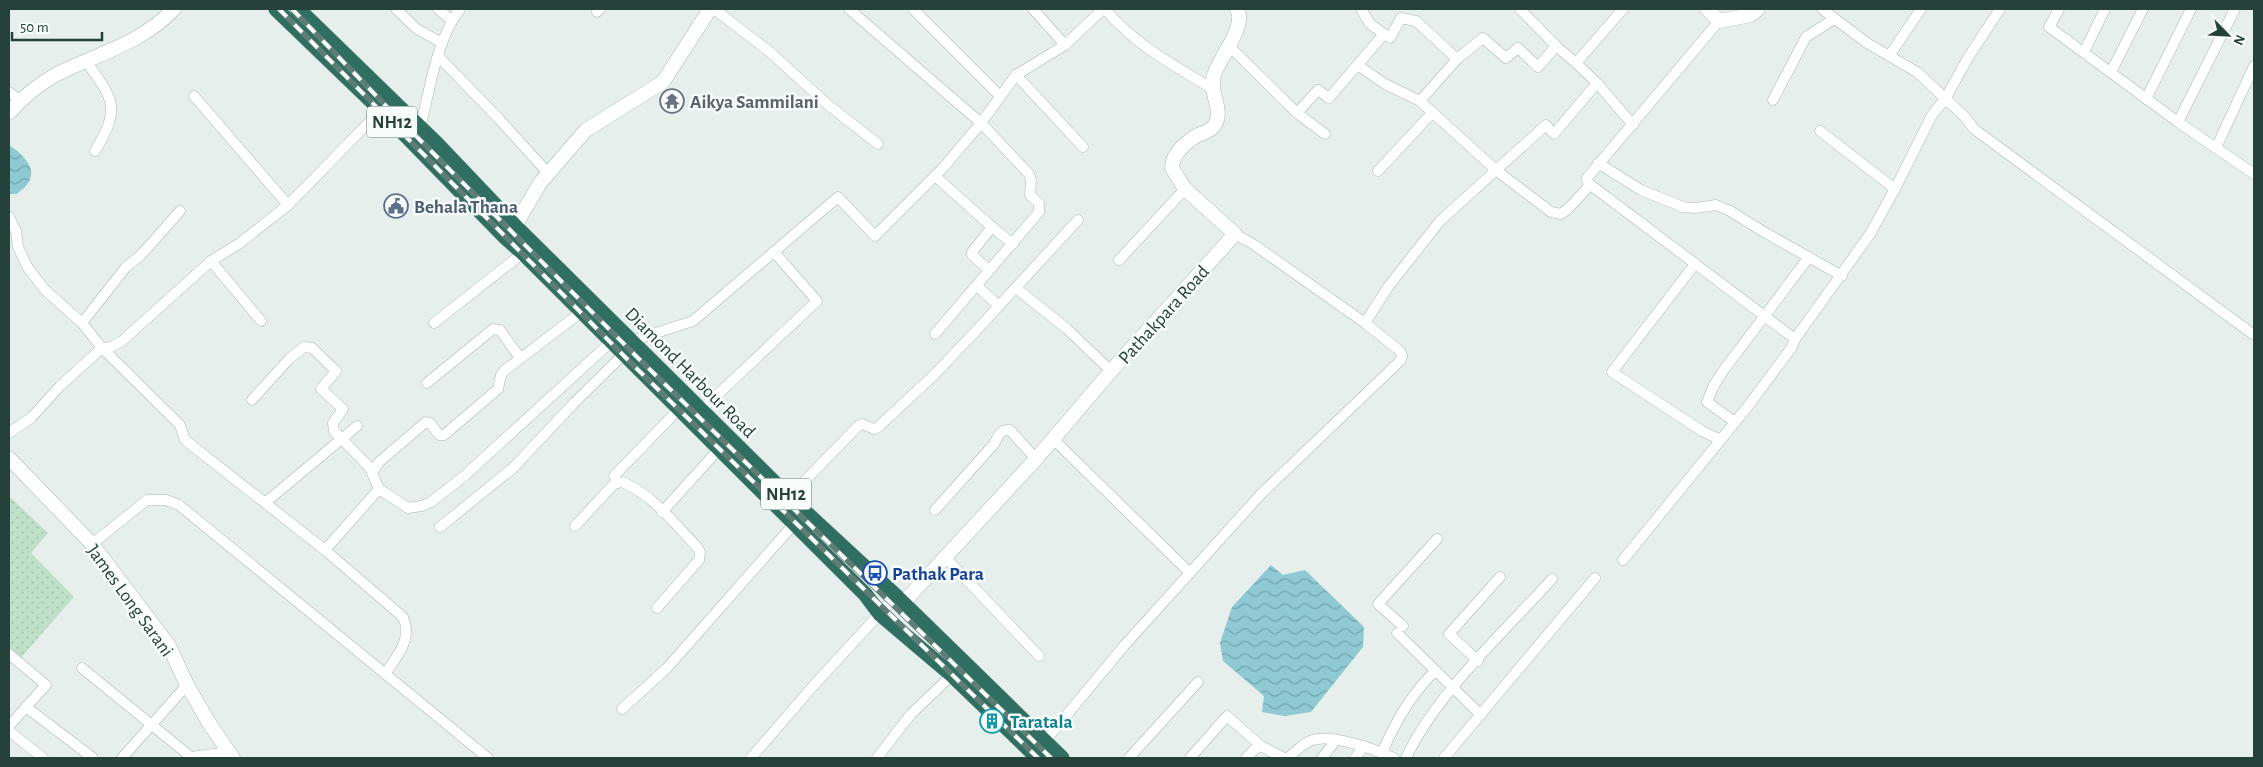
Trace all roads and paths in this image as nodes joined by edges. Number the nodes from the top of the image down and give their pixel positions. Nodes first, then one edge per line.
1 (174, 9) edge
2 (276, 9) edge
3 (298, 9) edge
4 (396, 9) edge
5 (438, 9) edge
6 (460, 9) edge
7 (712, 9) edge
8 (849, 9) edge
9 (913, 9) edge
10 (1033, 9) edge
11 (1104, 9) edge
12 (1237, 9) edge
13 (1361, 9) edge
14 (1520, 9) edge
15 (1623, 9) edge
16 (1707, 9) edge
17 (1758, 9) edge
18 (1822, 9) edge
19 (1921, 9) edge
20 (2000, 9) edge
21 (2059, 9) edge
22 (2105, 9) edge
23 (2143, 9) edge
24 (2191, 9) edge
25 (2235, 9) edge
26 (1834, 19) junction
27 (451, 20) junction
28 (1720, 21) junction
29 (1383, 35) junction
30 (442, 43) junction
31 (1065, 45) junction
32 (1228, 45) junction
33 (1556, 46) junction
34 (2084, 52) junction
35 (1889, 56) junction
36 (439, 58) junction
37 (1457, 59) junction
38 (86, 61) junction
39 (1576, 63) junction
40 (1359, 66) junction
41 (2254, 66) edge
42 (2111, 72) junction
43 (1016, 75) junction
44 (1597, 83) junction
45 (1212, 88) junction
46 (15, 96) edge
47 (194, 96) dead end
48 (1000, 96) junction
49 (1946, 99) junction
50 (2146, 99) junction
51 (1773, 100) dead end
52 (1420, 101) junction
53 (381, 110) junction
54 (9, 112) edge
55 (1297, 113) junction
56 (1432, 113) junction
57 (2178, 122) junction
58 (981, 123) junction
59 (1633, 125) junction
60 (420, 128) junction
61 (1820, 131) dead end
62 (1325, 134) dead end
63 (878, 144) dead end
64 (1083, 147) dead end
65 (2216, 148) junction
66 (95, 151) dead end
67 (1598, 163) junction
68 (2253, 169) edge
69 (1378, 171) dead end
70 (1497, 171) junction
71 (548, 173) junction
72 (935, 176) junction
73 (1590, 185) junction
74 (1185, 189) junction
75 (1895, 189) junction
76 (288, 205) junction
77 (180, 211) dead end
78 (9, 217) edge
79 (1078, 220) dead end
80 (992, 227) junction
81 (510, 232) junction
82 (1235, 234) junction
83 (1013, 244) junction
84 (774, 252) junction
85 (523, 253) junction
86 (1809, 257) junction
87 (1119, 260) dead end
88 (211, 261) junction
89 (1695, 264) junction
90 (989, 270) junction
91 (1842, 276) junction
92 (977, 286) junction
93 (1016, 288) junction
94 (999, 306) junction
95 (581, 312) junction
96 (1763, 315) junction
97 (261, 321) dead end
98 (82, 323) junction
99 (434, 323) dead end
100 (1365, 323) junction
101 (935, 334) dead end
102 (2254, 335) edge
103 (1795, 339) junction
104 (611, 342) junction
105 (627, 347) junction
106 (102, 348) junction
107 (520, 358) junction
108 (1111, 371) junction
109 (427, 383) dead end
110 (252, 400) dead end
111 (679, 409) junction
112 (701, 410) junction
113 (1735, 422) junction
114 (357, 426) dead end
115 (9, 433) edge
116 (342, 439) junction
117 (1053, 439) junction
118 (1719, 439) junction
119 (719, 449) junction
120 (9, 458) edge
121 (1036, 459) junction
122 (372, 470) junction
123 (614, 476) dead end
124 (379, 489) junction
125 (789, 497) junction
126 (266, 502) junction
127 (935, 510) dead end
128 (662, 512) junction
129 (794, 524) junction
130 (575, 526) dead end
131 (440, 527) dead end
132 (1437, 539) dead end
133 (92, 544) junction
134 (325, 550) junction
135 (945, 558) junction
136 (1623, 560) dead end
137 (1190, 572) junction
138 (1500, 577) dead end
139 (1595, 578) dead end
140 (1552, 579) dead end
141 (899, 600) junction
142 (657, 608) dead end
143 (880, 614) junction
144 (9, 654) edge
145 (1039, 656) dead end
146 (1478, 661) junction
147 (82, 668) dead end
148 (1435, 671) junction
149 (385, 674) junction
150 (952, 674) junction
151 (1198, 682) dead end
152 (187, 685) junction
153 (1453, 689) junction
154 (26, 707) junction
155 (622, 709) dead end
156 (1481, 715) junction
157 (150, 725) junction
158 (9, 726) edge
159 (9, 731) edge
160 (1336, 740) junction
161 (1045, 741) junction
162 (1261, 746) junction
163 (1364, 746) junction
164 (1382, 752) junction
165 (230, 755) edge
166 (43, 758) edge
167 (93, 758) edge
168 (122, 758) edge
169 (488, 758) edge
170 (751, 758) edge
171 (877, 758) edge
172 (1038, 758) edge
173 (1062, 758) edge
174 (1129, 758) edge
175 (1190, 758) edge
176 (1246, 758) edge
177 (1284, 758) edge
178 (1288, 758) edge
179 (1322, 758) edge
180 (1355, 758) edge
181 (1394, 758) edge
182 (1406, 758) edge
183 (1444, 758) edge

1 - 38 street
2 - 53 highway, Diamond Harbour Road / NH12
3 - 60 highway, Diamond Harbour Road / NH12
4 - 30 street
5 - 27 street
6 - 27 street
7 - 63 street
7 - 71 street
8 - 58 street
9 - 48 street
10 - 31 street
11 - 31 street
11 - 45 street
12 - 32 street
13 - 29 street
14 - 33 street
15 - 39 street
16 - 28 street
17 - 28 street
18 - 26 street
19 - 35 street
20 - 49 street
21 - 34 street
22 - 34 street
23 - 42 street
24 - 50 street
25 - 57 street
26 - 35 street
26 - 51 street
27 - 30 street
28 - 59 street
29 - 37 street
29 - 40 street
30 - 36 street
31 - 43 street
32 - 45 street
32 - 55 street
33 - 37 street
33 - 39 street
34 - 42 street
35 - 49 street
36 - 60 street
36 - 71 street
37 - 52 street
38 - 46 street
38 - 66 street
39 - 44 street
40 - 52 street
40 - 55 street
41 - 65 street
42 - 50 street
43 - 48 street
43 - 64 street
44 - 59 street
44 - 70 street
45 - 74 street
46 - 54 street
47 - 76 street
48 - 58 street
49 - 75 street
49 - 102 street
50 - 57 street
52 - 56 street
53 - 76 street
53 - 81 highway, Diamond Harbour Road / NH12
55 - 62 street
56 - 69 street
56 - 70 street
57 - 65 street
58 - 72 street
58 - 83 street
59 - 67 street
60 - 81 highway, Diamond Harbour Road / NH12
61 - 75 street
65 - 68 street
67 - 73 street
67 - 86 street
70 - 73 street
70 - 100 street
71 - 81 street
72 - 80 street
72 - 84 street
73 - 89 street
74 - 82 street
74 - 87 street
75 - 91 street
76 - 88 street
77 - 98 street
78 - 98 street
79 - 93 street
80 - 83 street
80 - 90 street
81 - 85 highway, Diamond Harbour Road / NH12
81 - 105 highway, Diamond Harbour Road / NH12
82 - 100 street
82 - 108 street, Pathakpara Road
83 - 90 street
84 - 105 street
84 - 112 street
85 - 95 highway, Diamond Harbour Road / NH12
85 - 99 street
86 - 91 street
86 - 96 street
88 - 97 street
88 - 106 street
89 - 96 street
89 - 118 street
90 - 92 street
91 - 103 street
92 - 94 street
92 - 101 street
93 - 94 street
93 - 108 street
94 - 125 street
95 - 104 highway, Diamond Harbour Road / NH12
95 - 107 street
96 - 103 street
96 - 113 street
98 - 106 street
100 - 137 street
103 - 113 street
104 - 105 highway, Diamond Harbour Road / NH12
104 - 124 street
105 - 111 highway, Diamond Harbour Road / NH12
105 - 112 highway, Diamond Harbour Road / NH12
105 - 131 street
106 - 115 street
106 - 126 street
107 - 109 street
107 - 122 street
108 - 117 street, Pathakpara Road
110 - 116 street
111 - 119 highway, Diamond Harbour Road / NH12
111 - 123 street
112 - 125 highway, Diamond Harbour Road / NH12
113 - 118 street
114 - 116 street
116 - 122 street
116 - 126 street
117 - 121 street, Pathakpara Road
117 - 137 street
118 - 136 street
119 - 128 street
119 - 129 highway, Diamond Harbour Road / NH12
120 - 133 street, James Long Sarani
121 - 127 street
121 - 135 street, Pathakpara Road
122 - 124 street
124 - 134 street
125 - 141 highway, Diamond Harbour Road / NH12
126 - 134 street
128 - 130 street
128 - 142 street
129 - 143 highway, Diamond Harbour Road / NH12
129 - 155 street
132 - 148 street
133 - 149 street
133 - 152 street, James Long Sarani
134 - 149 street
135 - 141 street, Pathakpara Road
135 - 145 street
137 - 161 street
138 - 146 street
139 - 156 street
140 - 146 street
141 - 143 street
141 - 161 highway, Diamond Harbour Road / NH12
143 - 150 highway, Diamond Harbour Road / NH12
143 - 170 street
144 - 154 street
146 - 153 street
147 - 157 street
148 - 153 street
148 - 164 street
149 - 169 street
150 - 171 street
150 - 172 highway, Diamond Harbour Road / NH12
151 - 174 street
152 - 157 street
152 - 165 street, James Long Sarani
153 - 156 street
153 - 182 street
154 - 158 street
154 - 167 street
156 - 183 street
157 - 165 street
157 - 168 street
159 - 166 street
160 - 163 street
160 - 178 street
160 - 179 street
161 - 173 highway, Diamond Harbour Road / NH12
162 - 175 street
162 - 176 street
162 - 177 street
163 - 164 street
163 - 180 street
164 - 181 street

